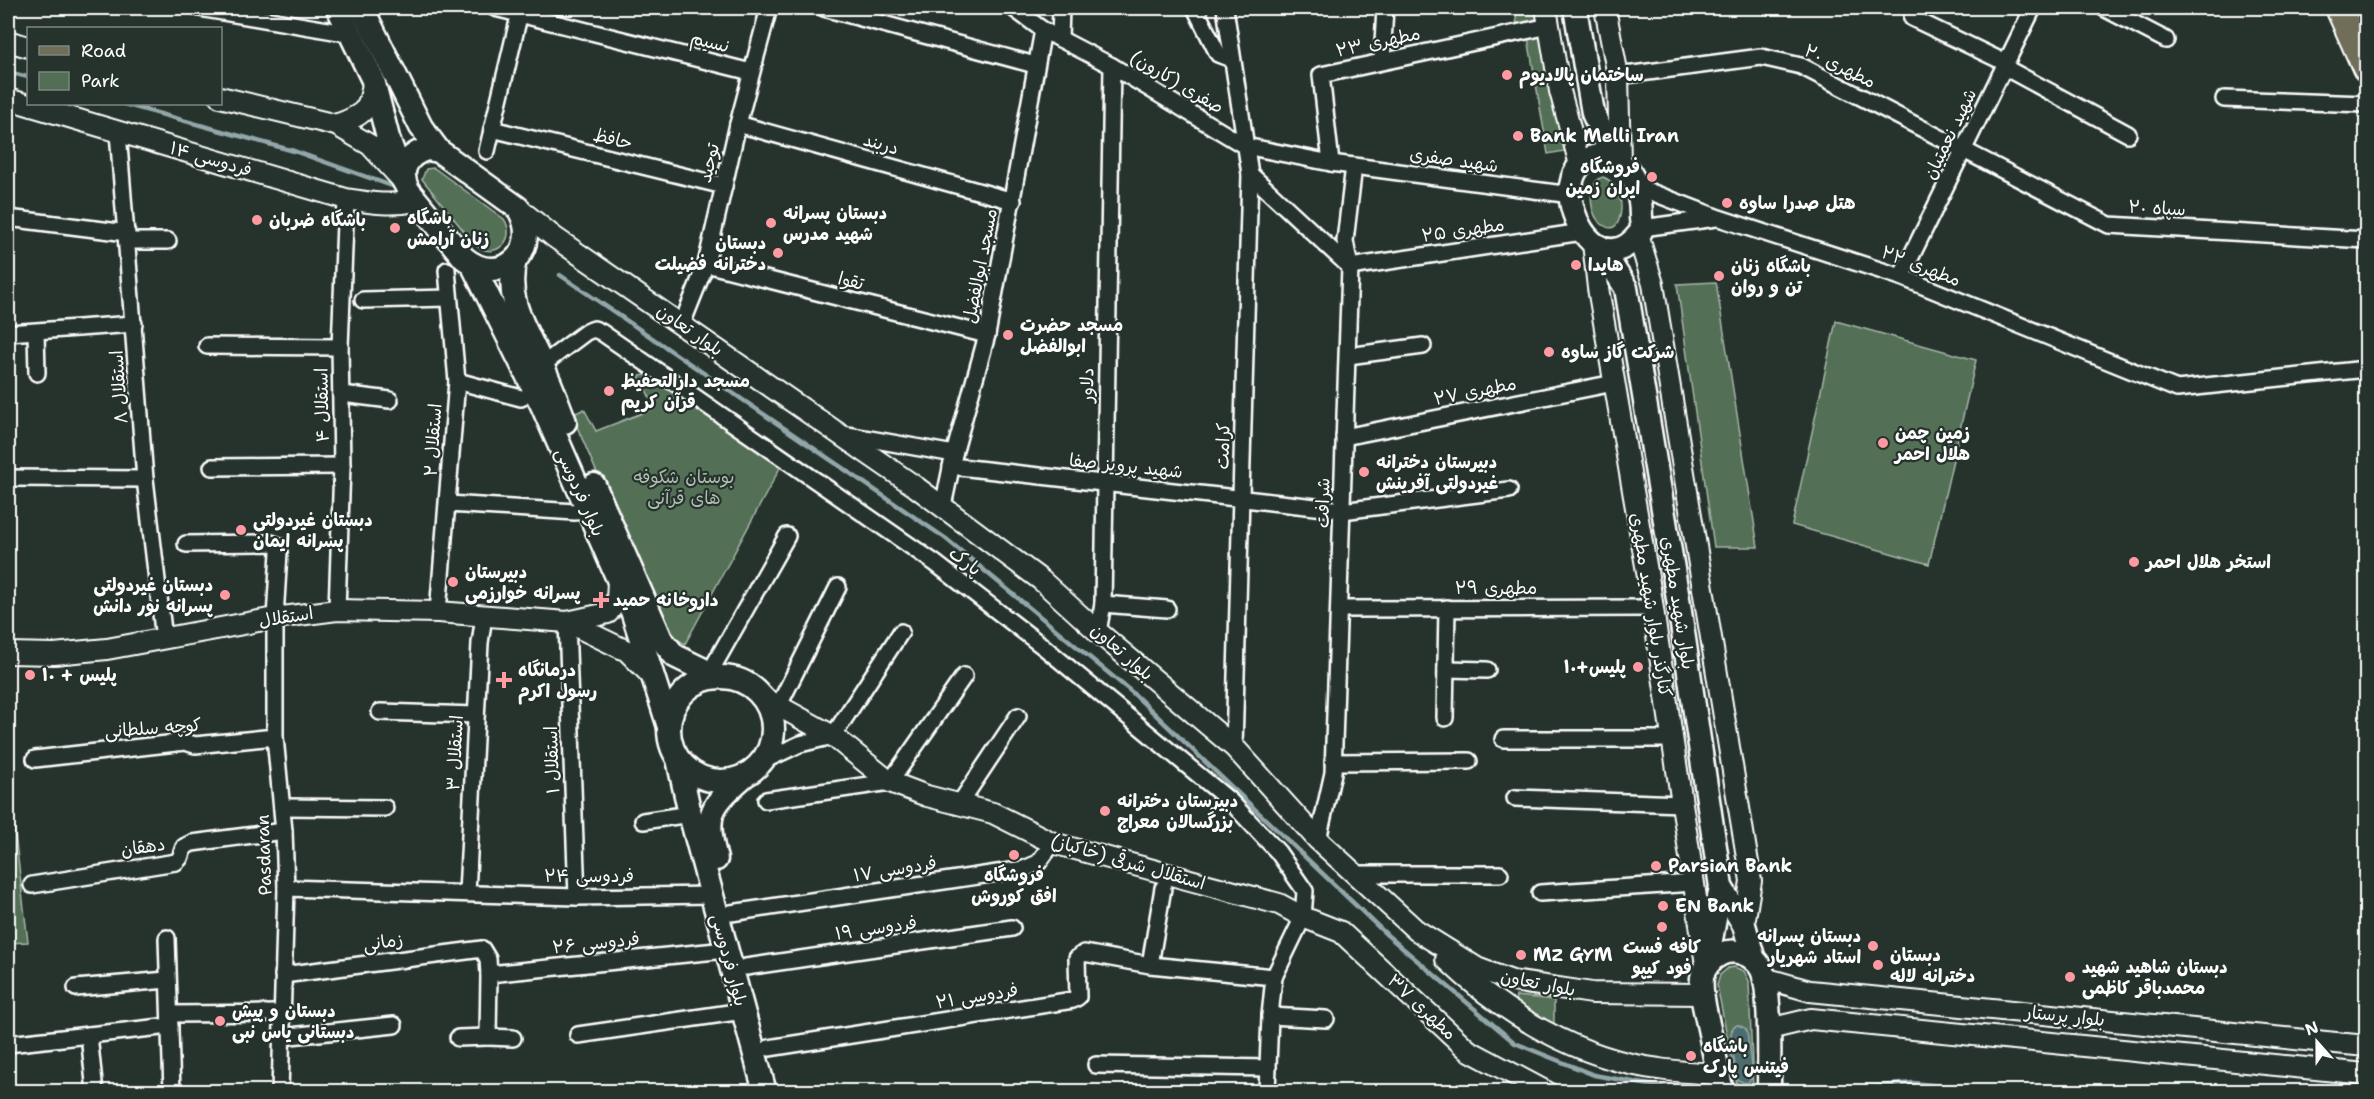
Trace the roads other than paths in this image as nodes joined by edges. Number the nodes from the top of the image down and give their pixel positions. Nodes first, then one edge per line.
1 (199, 8) edge
2 (338, 8) edge
3 (362, 8) edge
4 (495, 8) edge
5 (769, 8) edge
6 (824, 8) edge
7 (1013, 8) edge
8 (1061, 8) edge
9 (1195, 8) edge
10 (1225, 8) edge
11 (1385, 8) edge
12 (1575, 8) edge
13 (1605, 8) edge
14 (2033, 8) edge
15 (2104, 8) edge
16 (2339, 8) edge
17 (521, 10) edge
18 (1547, 17) edge
19 (1912, 18) dead end
20 (1043, 30) junction
21 (351, 34) junction
22 (1060, 39) junction
23 (2166, 40) dead end
24 (8, 41) edge
25 (27, 47) edge
26 (1232, 58) junction
27 (1382, 61) junction
28 (1035, 65) junction
29 (2005, 65) junction
30 (1112, 66) junction
31 (2367, 68) edge
32 (751, 72) junction
33 (1618, 76) junction
34 (373, 80) junction
35 (222, 97) edge
36 (8, 99) edge
37 (2224, 99) dead end
38 (2367, 104) edge
39 (27, 105) edge
40 (28, 105) edge
41 (1593, 113) junction
42 (738, 124) junction
43 (336, 125) junction
44 (492, 129) junction
45 (118, 132) junction
46 (2128, 134) dead end
47 (1245, 146) junction
48 (439, 151) junction
49 (487, 151) dead end
50 (1963, 151) junction
51 (1616, 160) junction
52 (1331, 163) junction
53 (1583, 163) junction
54 (1354, 166) junction
55 (1250, 174) junction
56 (404, 182) junction
57 (724, 186) junction
58 (1638, 187) junction
59 (1571, 195) junction
60 (346, 199) junction
61 (417, 201) junction
62 (1013, 201) junction
63 (518, 208) junction
64 (8, 218) edge
65 (1719, 218) junction
66 (1638, 234) junction
67 (127, 237) junction
68 (554, 237) junction
69 (2367, 240) edge
70 (1592, 241) junction
71 (168, 242) dead end
72 (519, 256) junction
73 (472, 264) junction
74 (706, 264) junction
75 (1350, 267) junction
76 (447, 270) dead end
77 (1901, 277) junction
78 (1626, 288) junction
79 (449, 298) junction
80 (363, 300) dead end
81 (134, 324) junction
82 (682, 324) junction
83 (36, 332) junction
84 (8, 333) edge
85 (987, 335) junction
86 (1423, 345) dead end
87 (207, 346) dead end
88 (340, 346) junction
89 (1348, 356) junction
90 (542, 365) junction
91 (2367, 369) edge
92 (37, 373) dead end
93 (456, 381) junction
94 (1614, 383) junction
95 (342, 394) junction
96 (521, 398) dead end
97 (390, 400) dead end
98 (838, 433) junction
99 (1344, 437) junction
100 (952, 460) junction
101 (212, 466) dead end
102 (342, 466) junction
103 (8, 478) edge
104 (145, 479) junction
105 (1105, 483) junction
106 (1509, 490) dead end
107 (1241, 498) junction
108 (448, 504) junction
109 (943, 506) junction
110 (1337, 510) junction
111 (575, 512) dead end
112 (787, 536) dead end
113 (186, 544) dead end
114 (618, 581) junction
115 (838, 587) dead end
116 (1103, 604) junction
117 (1447, 608) junction
118 (1653, 608) junction
119 (1167, 609) dead end
120 (1339, 609) junction
121 (337, 610) junction
122 (438, 612) junction
123 (484, 616) junction
124 (275, 618) junction
125 (567, 622) junction
126 (901, 632) dead end
127 (1098, 632) junction
128 (164, 639) junction
129 (8, 653) edge
130 (1446, 669) junction
131 (1487, 670) dead end
132 (714, 674) junction
133 (964, 676) dead end
134 (654, 678) junction
135 (771, 701) junction
136 (380, 712) dead end
137 (476, 715) junction
138 (1018, 716) dead end
139 (1445, 718) dead end
140 (669, 728) junction
141 (275, 736) junction
142 (832, 736) junction
143 (1503, 739) dead end
144 (1671, 739) junction
145 (1234, 747) junction
146 (35, 759) dead end
147 (678, 759) junction
148 (763, 761) junction
149 (1469, 761) dead end
150 (1333, 762) junction
151 (743, 777) junction
152 (890, 782) junction
153 (1515, 798) dead end
154 (766, 800) dead end
155 (1682, 804) junction
156 (958, 806) junction
157 (282, 807) junction
158 (385, 808) dead end
159 (690, 814) junction
160 (643, 821) dead end
161 (284, 831) junction
162 (1318, 840) junction
163 (1053, 843) junction
164 (1353, 874) junction
165 (1500, 874) dead end
166 (1694, 883) junction
167 (32, 885) dead end
168 (1721, 887) junction
169 (286, 888) junction
170 (1163, 888) dead end
171 (467, 893) junction
172 (1540, 893) dead end
173 (712, 895) junction
174 (577, 897) junction
175 (731, 913) junction
176 (1303, 917) junction
177 (1744, 925) junction
178 (1012, 928) dead end
179 (1416, 930) junction
180 (167, 938) dead end
181 (726, 950) junction
182 (1150, 965) junction
183 (1706, 966) junction
184 (746, 967) junction
185 (1759, 969) junction
186 (489, 974) junction
187 (283, 975) junction
188 (1274, 977) junction
189 (167, 980) junction
190 (76, 988) dead end
191 (1702, 994) junction
192 (743, 1011) junction
193 (282, 1013) junction
194 (1270, 1016) junction
195 (1326, 1019) dead end
196 (170, 1020) junction
197 (394, 1025) dead end
198 (1769, 1029) junction
199 (89, 1035) junction
200 (578, 1035) dead end
201 (281, 1036) junction
202 (488, 1037) junction
203 (458, 1038) dead end
204 (513, 1038) dead end
205 (8, 1044) edge
206 (2367, 1046) edge
207 (769, 1048) junction
208 (1096, 1065) dead end
209 (1268, 1068) junction
210 (2367, 1074) edge
211 (1720, 1083) edge
212 (94, 1092) edge
213 (172, 1092) edge
214 (280, 1092) edge
215 (765, 1092) edge
216 (781, 1092) edge
217 (1267, 1092) edge
218 (1547, 1092) edge
219 (1769, 1092) edge

1 - 21 street
2 - 21 main road
3 - 48 main road
4 - 17 street, نسیم
5 - 32 street, توحید
6 - 28 street
7 - 20 street, صفری (کارون)
8 - 22 street
9 - 26 street
10 - 26 street, کرامت
11 - 27 street
12 - 41 main road
13 - 33 street
14 - 29 street, شهید نعمتیان
15 - 23 street
16 - 31 main road
17 - 32 street, نسیم
17 - 44 street
18 - 27 street, مطهری ۲۳
18 - 53 street
19 - 29 street
20 - 22 street, صفری (کارون)
20 - 28 street, مسجد ابوالفضل
21 - 34 main road
22 - 30 street, صفری (کارون)
24 - 25 street
26 - 47 street, کرامت
27 - 52 street, مطهری ۲۳
28 - 62 street, مسجد ابوالفضل
29 - 46 street
29 - 50 street, شهید نعمتیان
30 - 47 street, صفری (کارون)
30 - 105 street, دلاور
32 - 42 street, توحید
33 - 50 street, مطهری ۲۰
33 - 51 street
34 - 43 street
34 - 56 main road
35 - 43 street
36 - 39 street, فردوسی ۱۴
37 - 38 street
40 - 45 street, فردوسی ۱۴
41 - 51 main road
41 - 53 main road
42 - 57 street, توحید
42 - 62 street, دربند
43 - 56 street
44 - 49 street
44 - 57 street, حافظ
45 - 60 street, فردوسی ۱۴
45 - 67 street, استقلال ۸
47 - 52 street, صفری (کارون)
47 - 55 street, کرامت
48 - 56 main road
48 - 63 main road
50 - 69 street, سپاه ۲۰
50 - 77 street, شهید نعمتیان
51 - 53 main road
51 - 58 main road
52 - 54 street, شهید صفری
53 - 59 main road
54 - 59 street, شهید صفری
54 - 75 street, شرافت
55 - 75 street
55 - 107 street, کرامت
56 - 61 main road, بلوار فردوسی
57 - 74 street, توحید
58 - 65 street
58 - 66 main road
59 - 70 main road
60 - 61 street, فردوسی ۱۴
60 - 88 street, استقلال ۴
61 - 73 main road, بلوار فردوسی
62 - 85 street, مسجد ابوالفضل
63 - 68 street, بلوار تعاون
63 - 72 main road, بلوار فردوسی
64 - 67 street
65 - 66 street, مطهری ۲۲
65 - 77 street, مطهری ۲۲
66 - 70 main road
66 - 78 main road
66 - 177 street
67 - 71 street
67 - 81 street, استقلال ۸
68 - 72 street
68 - 82 street, بلوار تعاون
70 - 75 street, مطهری ۲۵
70 - 78 main road, بلوار شهید مطهری
70 - 94 street, کنارگذر بلوار شهید مطهری
72 - 73 main road
72 - 90 main road, بلوار فردوسی
73 - 114 main road, بلوار فردوسی
74 - 82 street, توحید
74 - 85 street, تقوا
75 - 89 street, شرافت
76 - 79 street, استقلال ۲
77 - 91 street, مطهری ۲۲
78 - 168 main road, بلوار شهید مطهری
79 - 80 street
79 - 93 street, استقلال ۲
81 - 83 street
81 - 104 street, استقلال ۸
82 - 98 street, بلوار تعاون
83 - 84 street
83 - 92 street
85 - 100 street, مسجد ابوالفضل
86 - 89 street
87 - 88 street
88 - 95 street, استقلال ۴
89 - 99 street, شرافت
90 - 132 main road, بلوار فردوسی
90 - 176 street, پارک
93 - 96 street
93 - 108 street, استقلال ۲
94 - 99 street, مطهری ۲۷
94 - 118 street, کنارگذر بلوار شهید مطهری
95 - 97 street
95 - 102 street, استقلال ۴
98 - 100 street, شهید پرویز صفا
98 - 109 street, بلوار تعاون
99 - 110 street, شرافت
100 - 105 street, شهید پرویز صفا
100 - 109 street, مسجد ابوالفضل
101 - 102 street
102 - 121 street, استقلال ۴
103 - 104 street
104 - 128 street, استقلال ۸
105 - 107 street, شهید پرویز صفا
105 - 116 street, دلاور
106 - 110 street, شهید پرویز صفا
107 - 110 street, شهید پرویز صفا
107 - 145 street, کرامت
108 - 111 street
108 - 122 street, استقلال ۲
109 - 127 street, بلوار تعاون
110 - 120 street, شرافت
112 - 132 street
113 - 124 street, Pasdaran
114 - 125 street
114 - 134 main road, بلوار فردوسی
115 - 135 street
116 - 119 street
116 - 127 street, دلاور
117 - 118 street, مطهری ۲۹
117 - 120 street, مطهری ۲۹
117 - 130 street
118 - 144 street, کنارگذر بلوار شهید مطهری
120 - 150 street, شرافت
121 - 122 street, استقلال
121 - 124 street, استقلال
122 - 123 street, استقلال
123 - 125 street, استقلال
123 - 137 street, استقلال ۳
124 - 128 street, استقلال
124 - 141 street, Pasdaran
125 - 134 street
125 - 174 street, استقلال ۱
126 - 142 street
127 - 145 street, بلوار تعاون
128 - 129 street, استقلال
130 - 131 street
130 - 139 street
132 - 135 main road
132 - 140 main road
133 - 152 street
134 - 140 main road, بلوار فردوسی
135 - 142 street, استقلال شرقی (خاکباز)
135 - 148 main road
136 - 137 street
137 - 171 street, استقلال ۳
138 - 156 street
140 - 147 main road
141 - 146 street, کوچه سلطانی
141 - 157 street, Pasdaran
142 - 148 street
142 - 152 street, استقلال شرقی (خاکباز)
143 - 144 street
144 - 155 street, کنارگذر بلوار شهید مطهری
145 - 162 street, بلوار تعاون
147 - 151 main road
147 - 159 main road, بلوار فردوسی
148 - 151 main road
149 - 150 street
150 - 162 street, شرافت
151 - 175 main road, بلوار فردوسی
152 - 154 street
152 - 156 street, استقلال شرقی (خاکباز)
153 - 155 street
155 - 166 street, کنارگذر بلوار شهید مطهری
156 - 163 street, استقلال شرقی (خاکباز)
157 - 158 street
157 - 161 street, Pasdaran
159 - 160 street
159 - 173 main road, بلوار فردوسی
161 - 167 street, دهقان
161 - 169 street, Pasdaran
162 - 164 street, بلوار تعاون
163 - 175 street, فردوسی ۱۷
163 - 176 street, استقلال شرقی (خاکباز)
164 - 165 street
164 - 179 street, بلوار تعاون
166 - 172 street
166 - 183 street, کنارگذر بلوار شهید مطهری
168 - 177 main road, بلوار شهید مطهری
168 - 183 main road
169 - 171 street, فردوسی ۲۴
169 - 187 street, Pasdaran
170 - 182 street
171 - 174 street, فردوسی ۲۴
173 - 174 street, فردوسی ۲۴
173 - 181 main road, بلوار فردوسی
175 - 184 main road, بلوار فردوسی
176 - 188 street
176 - 218 street, مطهری ۳۷
177 - 185 main road, بلوار شهید مطهری
178 - 184 street, فردوسی ۱۹
179 - 191 street, بلوار تعاون
179 - 211 street
180 - 189 street
181 - 186 street, فردوسی ۲۶
181 - 192 main road, بلوار فردوسی
182 - 188 street
182 - 207 street, فردوسی ۲۱
183 - 185 main road
183 - 191 main road
184 - 207 main road, بلوار فردوسی
185 - 198 main road, بلوار شهید مطهری
185 - 206 street, بلوار پرستار
186 - 187 street, زمانی
186 - 202 street
187 - 193 street, Pasdaran
188 - 194 street
189 - 190 street
189 - 196 street
191 - 211 main road
192 - 200 street
192 - 215 main road, بلوار فردوسی
193 - 196 street
193 - 201 street, Pasdaran
194 - 195 street
194 - 209 street
196 - 199 street
196 - 213 street
197 - 201 street
198 - 210 street, بلوار پرستار
198 - 219 main road, بلوار شهید مطهری
199 - 205 street
199 - 212 street
201 - 214 street, Pasdaran
202 - 203 street
202 - 204 street
207 - 216 main road, بلوار فردوسی
208 - 209 street
209 - 217 street

